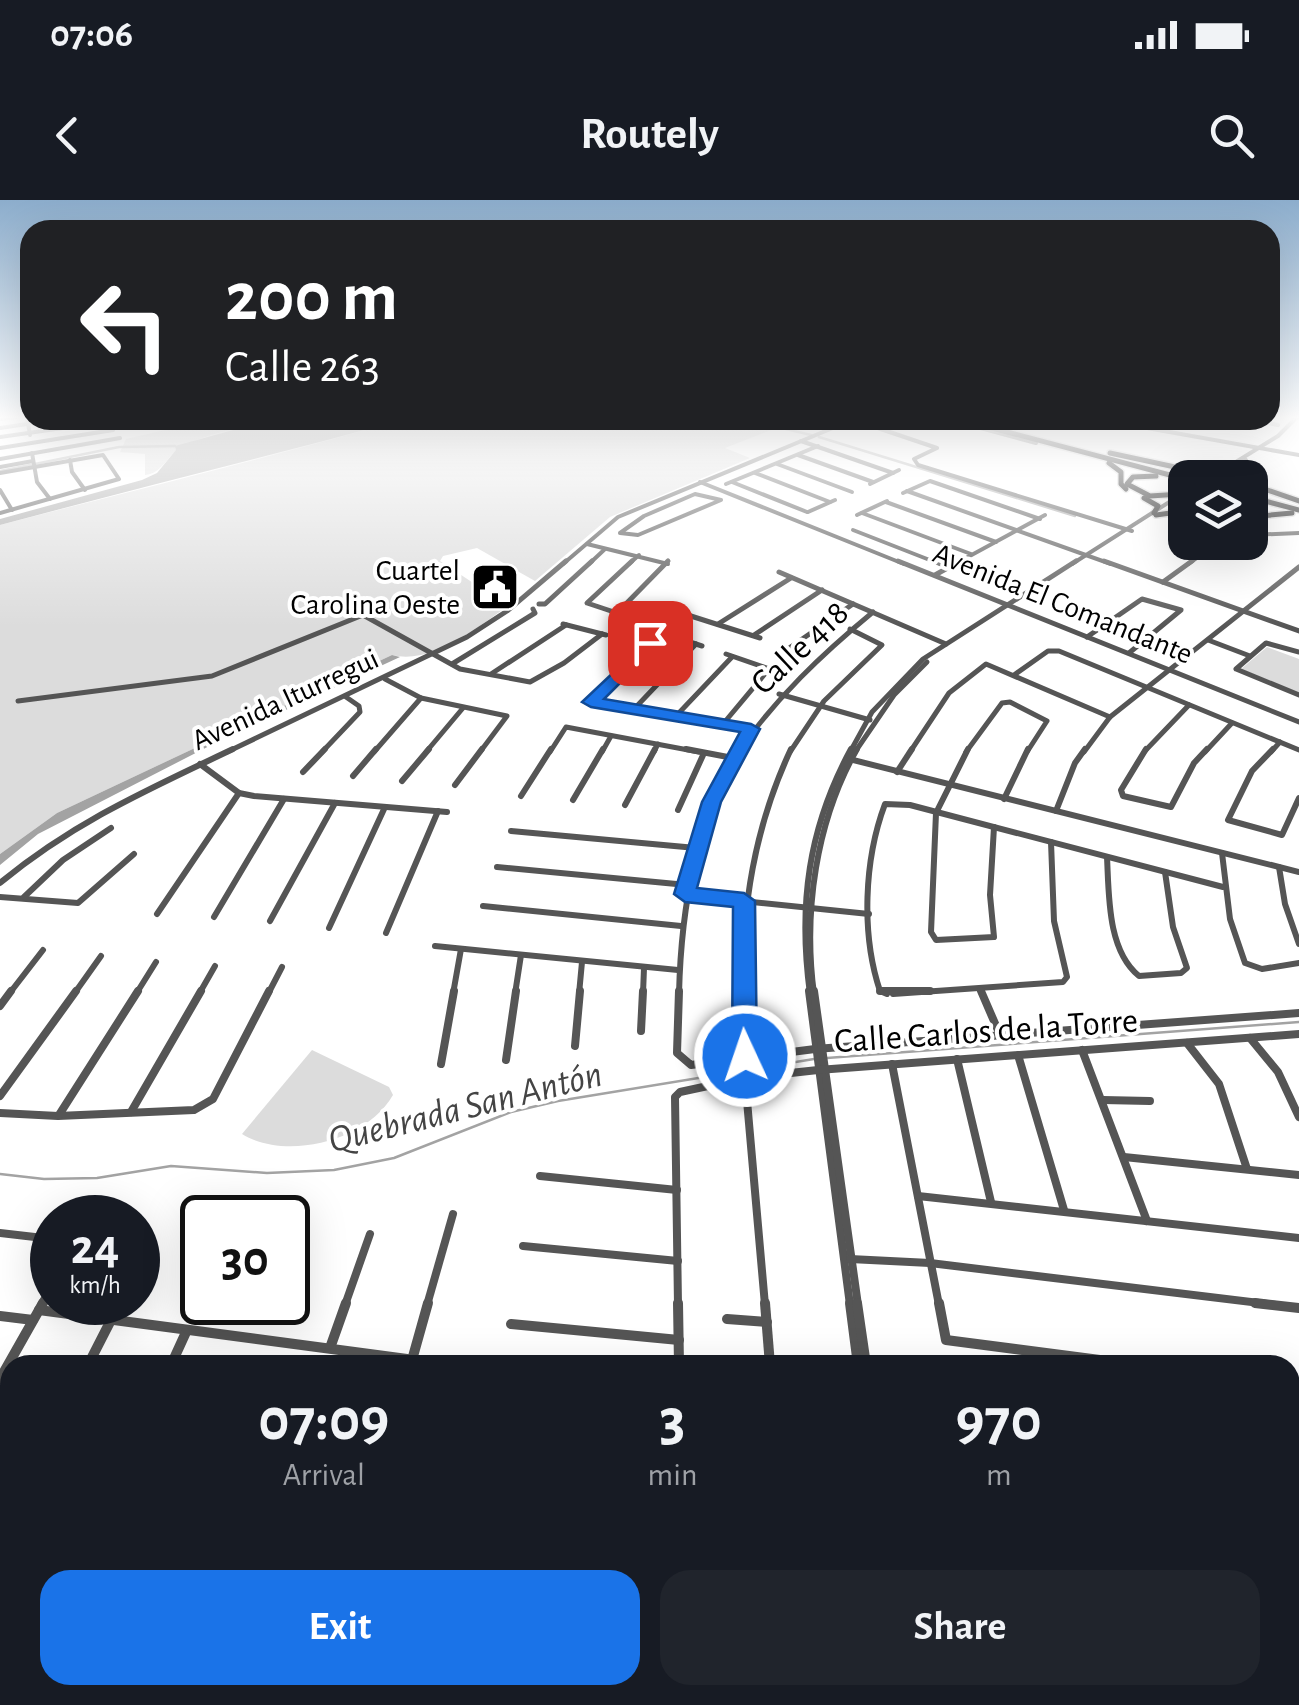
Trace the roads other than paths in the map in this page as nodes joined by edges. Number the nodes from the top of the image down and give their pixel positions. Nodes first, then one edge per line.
1 (41, 487) edge
2 (83, 487) edge
3 (94, 487) edge
4 (685, 487) edge
5 (714, 487) edge
6 (740, 487) edge
7 (795, 487) edge
8 (839, 487) edge
9 (916, 487) edge
10 (950, 487) edge
11 (990, 487) edge
12 (1124, 487) edge
13 (1130, 487) edge
14 (85, 490) junction
15 (852, 492) dead end
16 (1268, 493) edge
17 (1, 494) edge
18 (1168, 495) edge
19 (734, 496) junction
20 (765, 496) junction
21 (50, 500) junction
22 (720, 500) junction
23 (750, 502) junction
24 (1168, 505) edge
25 (1268, 506) edge
26 (1299, 509) edge
27 (12, 510) junction
28 (1268, 510) edge
29 (0, 512) edge
30 (1168, 513) edge
31 (1155, 514) junction
32 (854, 530) dead end
33 (1129, 530) junction
34 (1018, 531) junction
35 (1299, 533) edge
36 (1268, 534) edge
37 (998, 542) junction
38 (586, 544) junction
39 (606, 548) junction
40 (639, 554) junction
41 (972, 554) junction
42 (1088, 556) junction
43 (1194, 560) edge
44 (1299, 567) edge
45 (949, 568) junction
46 (780, 572) dead end
47 (934, 576) junction
48 (792, 577) junction
49 (1163, 582) junction
50 (822, 590) junction
51 (854, 603) junction
52 (1007, 605) junction
53 (672, 610) dead end
54 (1242, 611) junction
55 (872, 612) junction
56 (718, 624) junction
57 (850, 628) junction
58 (1299, 631) edge
59 (1087, 637) junction
60 (1206, 640) junction
61 (946, 644) junction
62 (1299, 652) edge
63 (1128, 654) junction
64 (433, 655) junction
65 (779, 655) dead end
66 (1250, 656) junction
67 (451, 664) junction
68 (1168, 670) junction
69 (490, 675) junction
70 (1014, 675) junction
71 (384, 678) junction
72 (1146, 686) junction
73 (779, 694) junction
74 (1299, 695) edge
75 (345, 696) junction
76 (422, 698) junction
77 (18, 701) dead end
78 (1189, 705) junction
79 (820, 706) junction
80 (463, 708) junction
81 (634, 708) junction
82 (676, 716) junction
83 (1110, 717) junction
84 (869, 720) junction
85 (1299, 722) edge
86 (1233, 723) junction
87 (722, 724) junction
88 (751, 729) junction
89 (611, 736) junction
90 (1280, 742) junction
91 (658, 744) junction
92 (1299, 750) edge
93 (704, 753) junction
94 (733, 758) junction
95 (846, 758) junction
96 (200, 764) junction
97 (303, 772) dead end
98 (897, 772) junction
99 (352, 776) dead end
100 (402, 781) dead end
101 (456, 785) dead end
102 (948, 785) junction
103 (240, 793) junction
104 (521, 796) dead end
105 (1299, 798) edge
106 (284, 799) junction
107 (1004, 799) junction
108 (573, 800) dead end
109 (335, 803) junction
110 (625, 805) dead end
111 (385, 808) junction
112 (678, 810) dead end
113 (438, 811) junction
114 (1056, 811) junction
115 (447, 812) dead end
116 (936, 813) junction
117 (111, 828) dead end
118 (994, 828) junction
119 (511, 830) dead end
120 (1051, 842) junction
121 (696, 848) junction
122 (1222, 853) junction
123 (134, 854) dead end
124 (1107, 857) junction
125 (497, 867) dead end
126 (1279, 867) junction
127 (1165, 872) junction
128 (1299, 872) edge
129 (0, 884) edge
130 (687, 886) junction
131 (1223, 887) junction
132 (685, 894) junction
133 (0, 897) edge
134 (23, 898) junction
135 (744, 901) junction
136 (484, 906) dead end
137 (808, 908) junction
138 (156, 914) dead end
139 (869, 914) junction
140 (214, 917) dead end
141 (270, 921) dead end
142 (681, 926) junction
143 (329, 928) dead end
144 (386, 933) dead end
145 (1299, 944) edge
146 (435, 946) dead end
147 (461, 949) junction
148 (44, 950) dead end
149 (521, 955) junction
150 (101, 956) dead end
151 (156, 962) dead end
152 (582, 962) junction
153 (1299, 964) edge
154 (215, 966) dead end
155 (282, 967) dead end
156 (644, 968) junction
157 (678, 970) junction
158 (980, 989) junction
159 (0, 1006) edge
160 (1299, 1013) edge
161 (641, 1031) dead end
162 (1299, 1034) edge
163 (1000, 1036) junction
164 (1250, 1038) junction
165 (1186, 1042) junction
166 (575, 1046) dead end
167 (819, 1049) junction
168 (1082, 1050) junction
169 (1018, 1055) junction
170 (745, 1056) junction
171 (957, 1059) junction
172 (506, 1060) dead end
173 (441, 1064) dead end
174 (892, 1064) junction
175 (822, 1070) junction
176 (745, 1078) junction
177 (0, 1096) edge
178 (1103, 1100) junction
179 (1150, 1101) dead end
180 (0, 1113) edge
181 (131, 1113) junction
182 (1298, 1114) edge
183 (58, 1116) junction
184 (1124, 1157) junction
185 (1247, 1169) junction
186 (1299, 1174) edge
187 (540, 1176) dead end
188 (678, 1190) junction
189 (917, 1196) junction
190 (991, 1202) junction
191 (1064, 1210) junction
192 (453, 1214) dead end
193 (1147, 1221) junction
194 (0, 1233) edge
195 (370, 1234) dead end
196 (30, 1236) edge
197 (1299, 1238) edge
198 (523, 1246) dead end
199 (848, 1259) junction
200 (678, 1261) junction
201 (930, 1263) junction
202 (1299, 1308) edge
203 (0, 1316) edge
204 (727, 1318) dead end
205 (30, 1320) edge
206 (767, 1322) junction
207 (511, 1324) dead end
208 (31, 1325) edge
209 (108, 1325) edge
210 (144, 1325) edge
211 (187, 1330) junction
212 (679, 1340) junction
213 (330, 1348) junction
214 (14, 1355) edge
215 (93, 1355) edge
216 (176, 1355) edge
217 (378, 1355) edge
218 (413, 1355) edge
219 (679, 1355) edge
220 (769, 1355) edge
221 (857, 1355) edge
222 (864, 1355) edge
223 (1061, 1355) edge

1 - 21 street
2 - 14 street
3 - 14 street
4 - 38 street, Avenida Iturregui
5 - 19 street, Avenida El Comandante
6 - 20 street
7 - 20 street
8 - 15 street
9 - 34 street
10 - 34 street
11 - 33 street
12 - 31 highway
13 - 18 highway
14 - 21 street
16 - 26 highway
17 - 27 street
19 - 22 street
19 - 23 street, Avenida El Comandante
20 - 23 street
21 - 27 street
22 - 22 street
23 - 47 street, Avenida El Comandante
24 - 31 street
25 - 26 highway
26 - 28 highway
27 - 29 street
30 - 31 highway
31 - 33 street
32 - 45 street
33 - 42 street
34 - 37 street
34 - 42 street
35 - 36 street
37 - 41 street
37 - 41 street
38 - 39 street
38 - 64 street, Avenida Iturregui
39 - 40 street
39 - 67 street
40 - 40 street
41 - 45 street
42 - 49 street
42 - 52 street
43 - 49 street
44 - 54 street
45 - 47 street
46 - 48 street
47 - 52 street, Avenida El Comandante
48 - 50 street
48 - 56 street
49 - 54 street
50 - 51 street
50 - 56 street
51 - 55 street
51 - 65 street
52 - 59 street, Avenida El Comandante
52 - 61 street
53 - 56 street
54 - 58 street
54 - 60 street
55 - 57 street, Calle 418
55 - 61 street
57 - 73 street, Calle 418
57 - 79 street
59 - 63 street, Avenida El Comandante
59 - 63 street
60 - 66 street
60 - 68 street
61 - 84 street
62 - 66 street
63 - 68 street, Avenida El Comandante
64 - 67 street
64 - 71 street, Avenida Iturregui
64 - 77 street
66 - 74 street
67 - 69 street
68 - 72 street
68 - 85 street, Avenida El Comandante
69 - 69 street
70 - 72 street
70 - 83 street
70 - 98 street
71 - 75 street, Avenida Iturregui
71 - 76 street
72 - 78 street
72 - 83 street
73 - 79 street
73 - 88 street, Calle 418
75 - 96 street, Avenida Iturregui
75 - 97 street
76 - 80 street
76 - 99 street
78 - 86 street
78 - 86 street
79 - 84 street
79 - 135 street
80 - 100 street
80 - 101 street
81 - 81 street
81 - 82 street
82 - 87 street
82 - 87 street
83 - 114 street
84 - 95 street
86 - 90 street
87 - 88 street
88 - 94 street, Calle 418
89 - 91 street
89 - 104 street
89 - 108 street
90 - 92 street
90 - 105 street
91 - 93 street
91 - 110 street
93 - 94 street
93 - 112 street
94 - 121 street, Calle 418
95 - 98 street
95 - 137 street
96 - 103 street
96 - 129 street, Avenida Iturregui
98 - 102 street
102 - 107 street
102 - 107 street
102 - 116 street
103 - 106 street
103 - 138 street
106 - 109 street
106 - 140 street
107 - 114 street
109 - 111 street
109 - 141 street
111 - 113 street
111 - 143 street
113 - 115 street
113 - 144 street
114 - 122 street
116 - 118 street
116 - 118 street
116 - 139 street
117 - 134 street
118 - 120 street
119 - 121 street
120 - 124 street
120 - 158 street
121 - 130 street, Calle 418
122 - 126 street
122 - 131 street
123 - 134 street
124 - 127 street
124 - 127 street
125 - 130 street
126 - 128 street
126 - 145 street
127 - 131 street
130 - 132 street, Calle 418
131 - 153 street
132 - 135 street
132 - 142 street, Calle 418
133 - 134 street
135 - 137 street
135 - 170 street
136 - 142 street
137 - 139 street
137 - 167 street
139 - 158 street
142 - 157 street, Calle 418
146 - 147 street
147 - 149 street
147 - 173 street
148 - 159 street
149 - 152 street
149 - 172 street
150 - 177 street
151 - 183 street
152 - 156 street
152 - 166 street
154 - 181 street
155 - 181 street
156 - 157 street
156 - 161 street
157 - 170 street, Calle 418
158 - 163 street
160 - 163 street
162 - 164 street, Calle Carlos de la Torre
163 - 167 street
164 - 165 street, Calle Carlos de la Torre
164 - 182 street
165 - 168 street, Calle Carlos de la Torre
165 - 185 street
167 - 170 street
167 - 175 street
168 - 169 street, Calle Carlos de la Torre
168 - 178 street
169 - 171 street, Calle Carlos de la Torre
169 - 191 street
171 - 174 street, Calle Carlos de la Torre
171 - 190 street
174 - 175 street, Calle Carlos de la Torre
174 - 189 street
175 - 176 street, Calle Carlos de la Torre
175 - 199 street
176 - 188 street, Calle Carlos de la Torre
176 - 206 street
178 - 179 street
178 - 184 street
180 - 183 street
181 - 183 street
184 - 185 street
184 - 193 street
185 - 186 street
187 - 188 street
188 - 200 street
189 - 190 street
189 - 201 street
190 - 191 street
191 - 193 street
192 - 218 street
193 - 197 street
194 - 196 street
195 - 213 street
198 - 200 street
199 - 201 street
199 - 221 street
199 - 222 street
200 - 212 street
201 - 202 street
201 - 223 street
203 - 205 street
204 - 206 street
206 - 220 street
207 - 212 street
208 - 214 street
209 - 215 street
210 - 211 street
211 - 213 street
211 - 216 street
212 - 219 street
213 - 217 street

